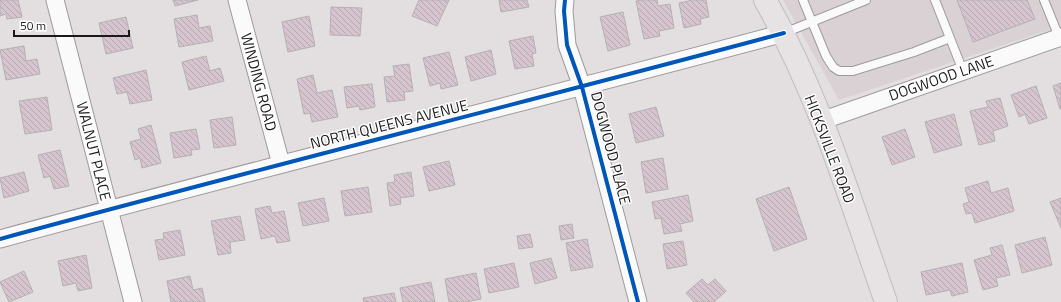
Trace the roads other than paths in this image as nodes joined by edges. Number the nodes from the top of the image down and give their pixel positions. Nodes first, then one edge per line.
1 (55, 0) edge
2 (237, 0) edge
3 (565, 0) edge
4 (764, 0) edge
5 (803, 0) edge
6 (866, 0) edge
7 (935, 0) edge
8 (1044, 0) edge
9 (812, 21) junction
10 (784, 33) junction
11 (1060, 37) edge
12 (950, 38) junction
13 (963, 70) junction
14 (582, 87) junction
15 (821, 121) junction
16 (281, 164) junction
17 (109, 209) junction
18 (0, 239) edge
19 (133, 302) edge
20 (638, 302) edge
21 (886, 302) edge

1 - 17 street, WALNUT PLACE
2 - 16 street, WINDING ROAD
3 - 14 street, DOGWOOD PLACE
4 - 10 main road, HICKSVILLE ROAD
5 - 9 lane
6 - 9 lane
7 - 12 lane
8 - 11 lane
9 - 10 lane
9 - 12 lane
10 - 14 street, NORTH QUEENS AVENUE
10 - 15 main road, HICKSVILLE ROAD
11 - 13 street, DOGWOOD LANE
12 - 13 lane
13 - 15 street, DOGWOOD LANE
14 - 16 street, NORTH QUEENS AVENUE
14 - 20 street, DOGWOOD PLACE
15 - 21 main road, HICKSVILLE ROAD
16 - 17 street, NORTH QUEENS AVENUE
17 - 18 street, NORTH QUEENS AVENUE
17 - 19 street, WALNUT PLACE

